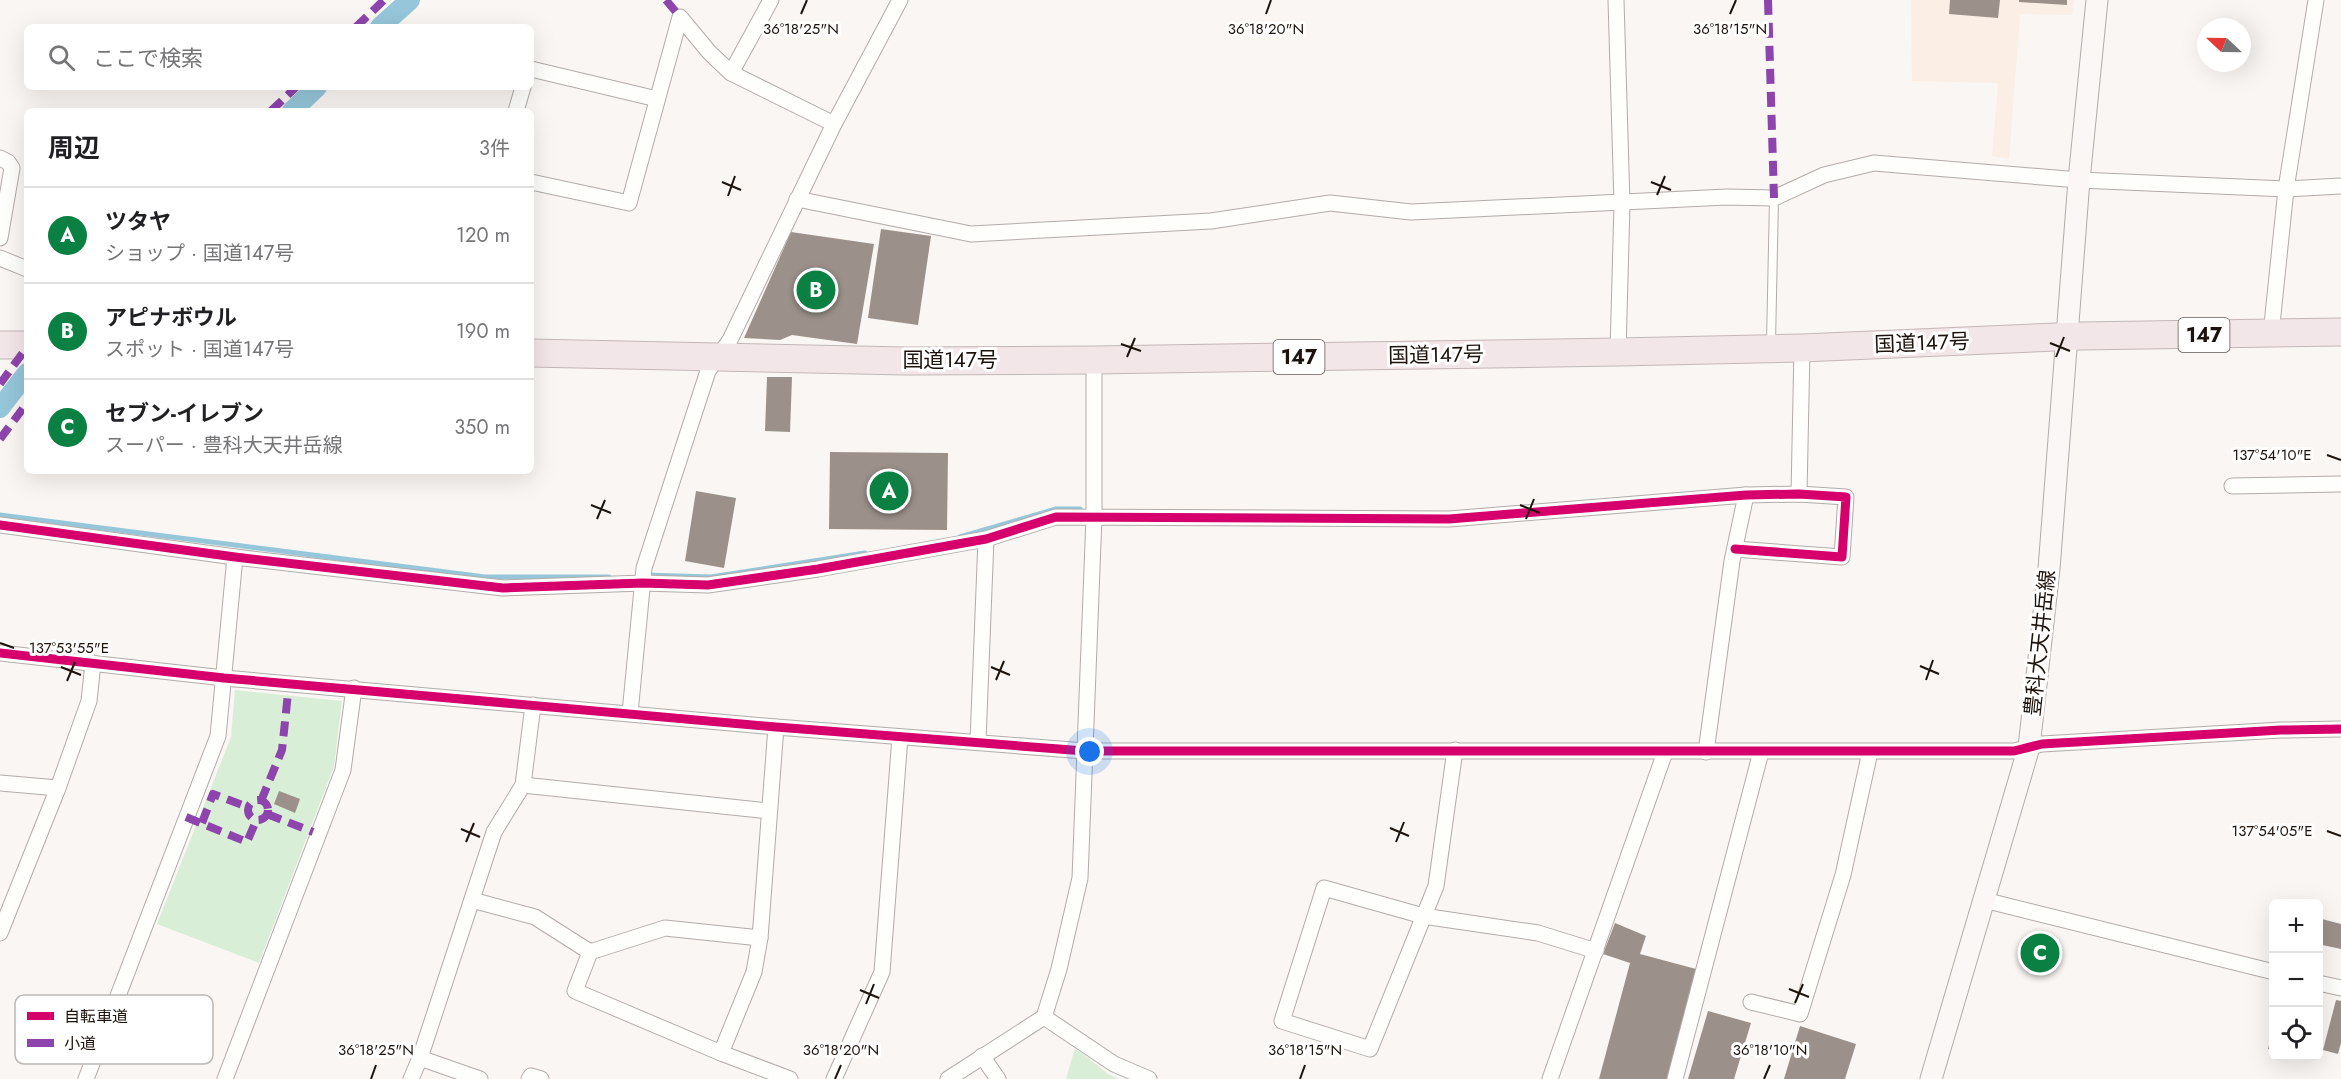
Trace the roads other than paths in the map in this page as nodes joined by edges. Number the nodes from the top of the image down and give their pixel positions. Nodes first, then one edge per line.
1 (771, 0) edge
2 (900, 0) edge
3 (1616, 0) edge
4 (2097, 0) edge
5 (2316, 0) edge
6 (534, 70) edge
7 (731, 73) junction
8 (522, 90) edge
9 (657, 99) junction
10 (517, 108) edge
11 (834, 124) junction
12 (0, 158) edge
13 (2079, 180) junction
14 (534, 183) edge
15 (2341, 186) edge
16 (2286, 189) junction
17 (1774, 198) junction
18 (797, 199) junction
19 (1622, 204) junction
20 (0, 238) edge
21 (0, 258) edge
22 (24, 268) edge
23 (2341, 332) edge
24 (2271, 334) junction
25 (2067, 337) junction
26 (0, 345) edge
27 (24, 345) edge
28 (1771, 348) junction
29 (1802, 348) junction
30 (1618, 352) junction
31 (534, 353) edge
32 (719, 356) junction
33 (1094, 360) junction
34 (2341, 484) edge
35 (2232, 486) dead end
36 (1800, 494) junction
37 (1746, 495) junction
38 (1094, 517) junction
39 (0, 525) edge
40 (986, 539) junction
41 (1735, 549) junction
42 (235, 556) junction
43 (643, 583) junction
44 (0, 653) edge
45 (93, 663) junction
46 (224, 678) junction
47 (354, 688) junction
48 (533, 705) junction
49 (630, 713) junction
50 (776, 727) junction
51 (2341, 729) edge
52 (900, 737) junction
53 (978, 741) junction
54 (2029, 747) junction
55 (1455, 750) junction
56 (1085, 751) junction
57 (1665, 752) junction
58 (1706, 752) junction
59 (1761, 752) junction
60 (1870, 752) junction
61 (0, 783) edge
62 (523, 785) junction
63 (58, 788) junction
64 (769, 811) junction
65 (472, 900) junction
66 (1984, 900) junction
67 (4, 910) edge
68 (1423, 916) junction
69 (0, 933) edge
70 (760, 938) junction
71 (1596, 951) junction
72 (590, 952) junction
73 (2269, 971) edge
74 (2323, 984) edge
75 (2341, 988) edge
76 (118, 995) edge
77 (1751, 1002) dead end
78 (1044, 1017) junction
79 (721, 1053) junction
80 (982, 1056) junction
81 (420, 1058) junction
82 (92, 1064) edge
83 (86, 1079) edge
84 (225, 1079) edge
85 (411, 1079) edge
86 (480, 1079) edge
87 (529, 1079) edge
88 (541, 1079) edge
89 (790, 1079) edge
90 (834, 1079) edge
91 (948, 1079) edge
92 (998, 1079) edge
93 (1149, 1079) edge
94 (1550, 1079) edge
95 (1675, 1079) edge
96 (1931, 1079) edge

1 - 7 street
2 - 11 street
3 - 19 street
4 - 13 main road, 豊科大天井岳線
5 - 16 street
6 - 9 street
7 - 9 street
7 - 11 street
8 - 10 street
9 - 14 street
11 - 18 street
12 - 20 street
13 - 16 street
13 - 17 street
13 - 25 main road, 豊科大天井岳線
15 - 16 street
16 - 24 street
17 - 19 street
17 - 28 lane
18 - 19 street
18 - 32 street
19 - 30 street
21 - 22 street
23 - 24 highway, 国道147号 / 147
24 - 25 highway, 国道147号 / 147
25 - 29 highway, 国道147号 / 147
25 - 54 main road, 豊科大天井岳線
26 - 27 highway
28 - 29 highway, 国道147号 / 147
28 - 30 highway, 国道147号 / 147
29 - 36 street
30 - 33 highway, 国道147号 / 147
31 - 32 highway, 国道147号 / 147
32 - 33 highway, 国道147号 / 147
32 - 43 street
33 - 38 street
34 - 35 street
36 - 37 street
36 - 41 street
37 - 38 street
37 - 41 street
38 - 40 street
38 - 56 street
39 - 42 street
40 - 43 street
40 - 53 street
41 - 58 street
42 - 43 street
42 - 46 street
43 - 49 street
44 - 45 street
45 - 46 street
45 - 63 street
46 - 47 street
46 - 76 street
47 - 48 street
47 - 84 street
48 - 49 street
48 - 62 street
49 - 50 street
50 - 52 street
50 - 64 street
51 - 54 street
52 - 53 street
52 - 90 street
53 - 56 street
54 - 60 street
54 - 66 main road, 豊科大天井岳線
55 - 56 street
55 - 57 street
55 - 68 street
56 - 78 street
57 - 58 street
57 - 71 street
58 - 59 street
59 - 60 street
59 - 95 street
60 - 77 street
61 - 63 street
62 - 64 street
62 - 65 street
63 - 67 street
64 - 70 street
65 - 72 street
65 - 81 street
66 - 73 street
66 - 96 main road, 豊科大天井岳線
67 - 69 street
68 - 68 street
68 - 71 street
70 - 72 street
70 - 79 street
71 - 94 street
72 - 79 street
74 - 75 street
78 - 80 street
78 - 93 street
79 - 89 street
80 - 91 street
80 - 92 street
81 - 85 street
81 - 86 street
82 - 83 street
87 - 88 street

